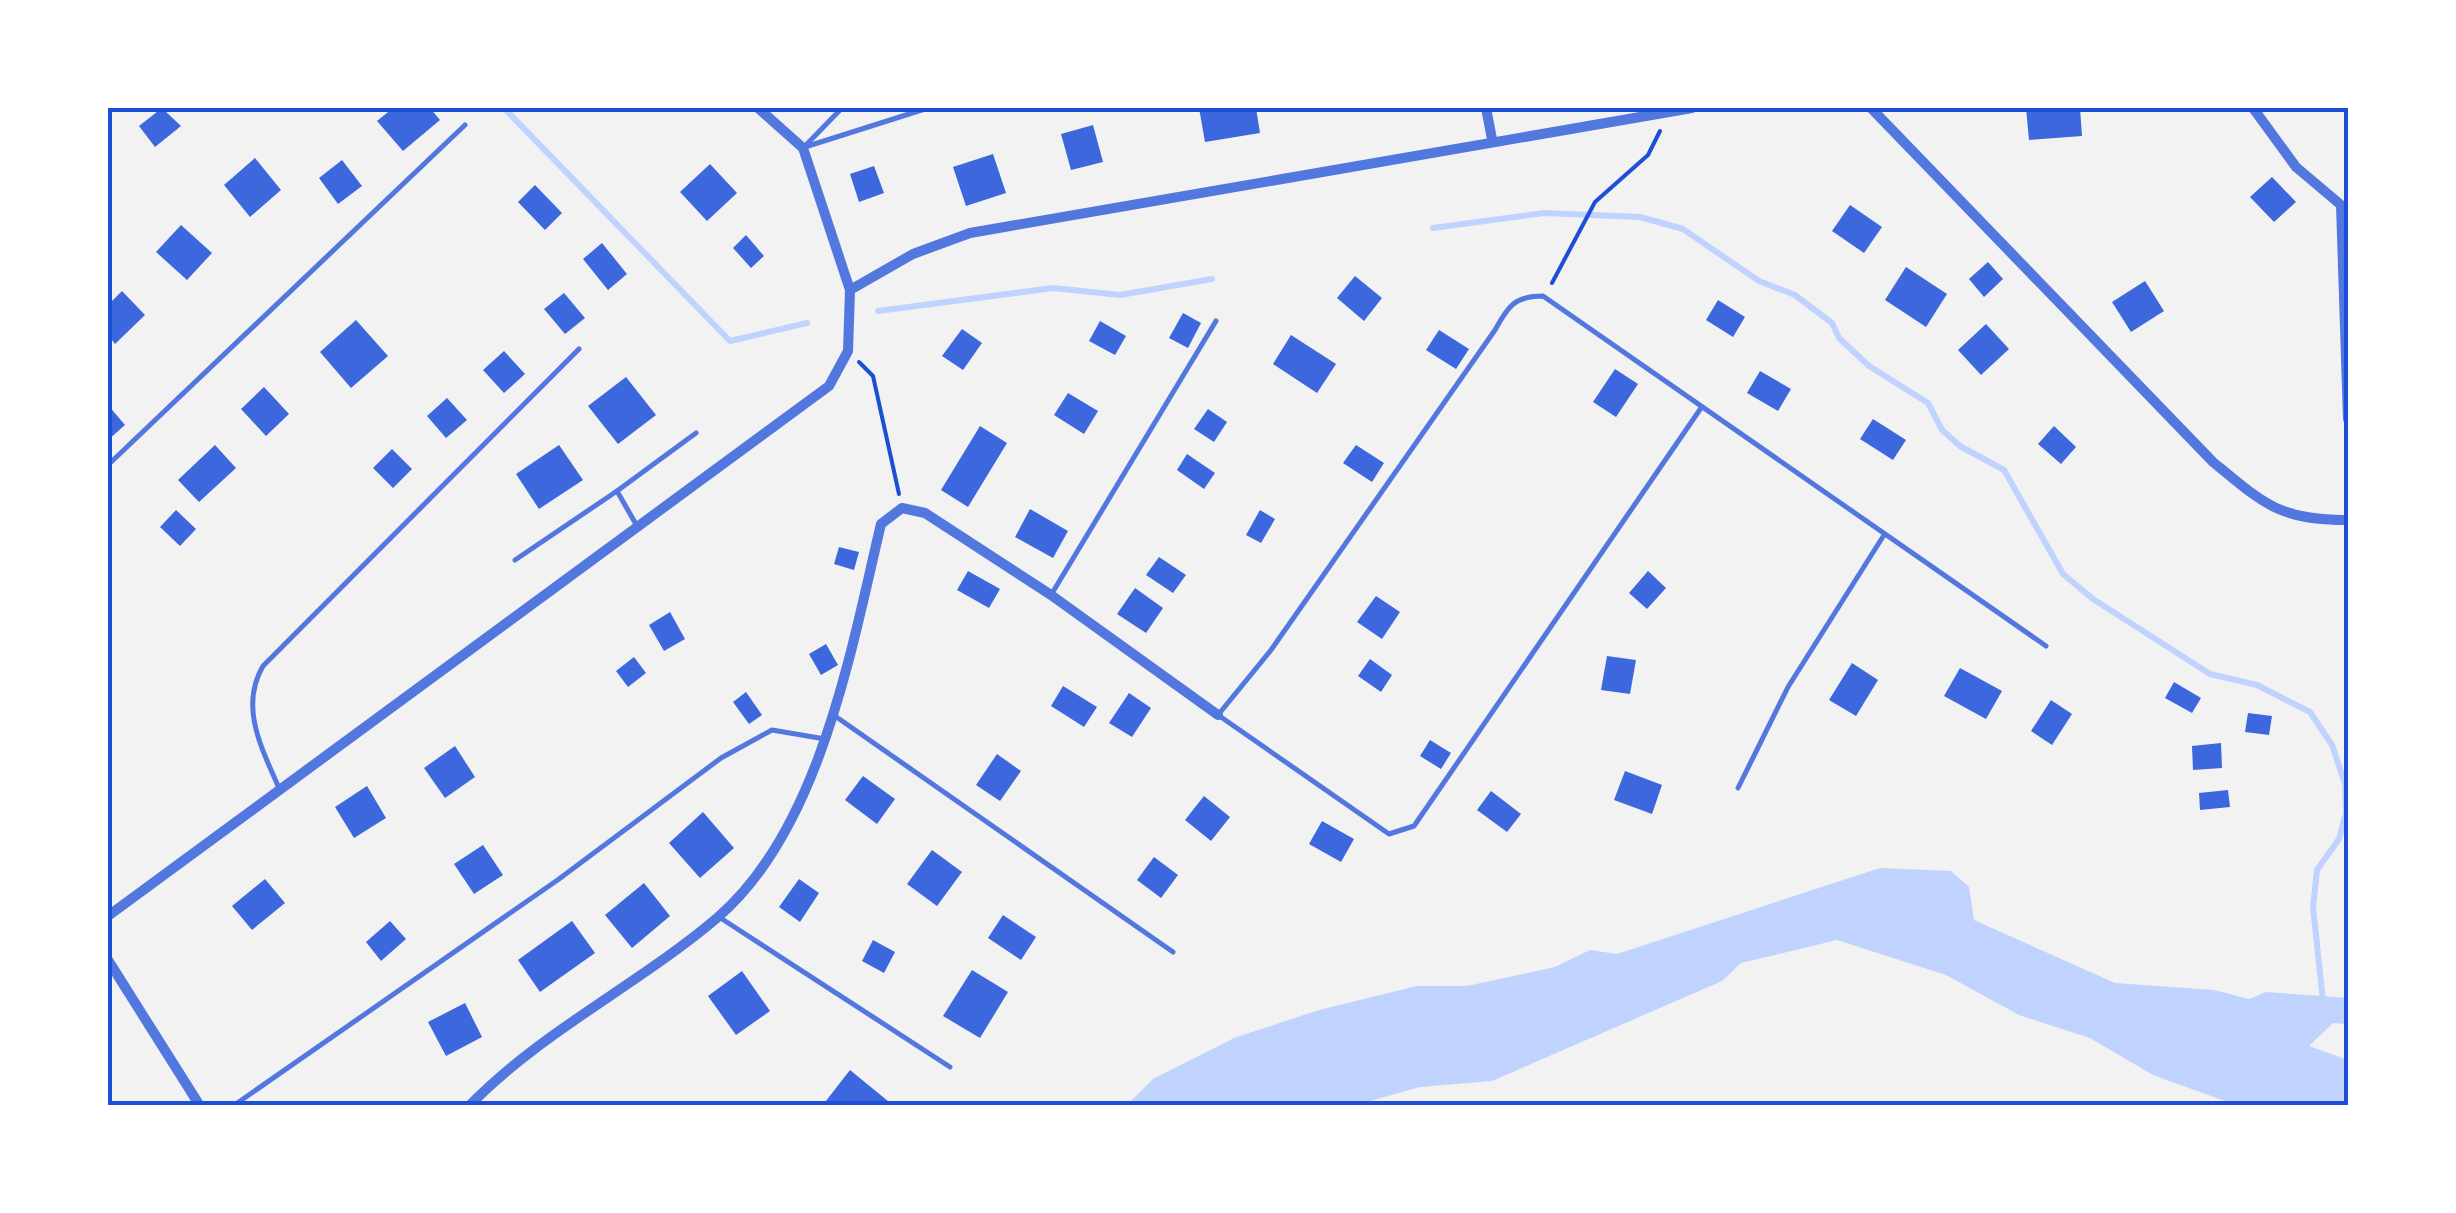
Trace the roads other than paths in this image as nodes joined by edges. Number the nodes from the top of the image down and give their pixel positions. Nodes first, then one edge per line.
1 (758, 108) edge
2 (842, 108) edge
3 (928, 108) edge
4 (1486, 108) edge
5 (1692, 108) edge
6 (1871, 108) edge
7 (2253, 108) edge
8 (465, 124) dead end
9 (1492, 138) junction
10 (802, 148) junction
11 (850, 290) junction
12 (1216, 321) dead end
13 (579, 349) dead end
14 (1700, 408) junction
15 (2348, 420) edge
16 (696, 434) dead end
17 (108, 465) edge
18 (617, 491) junction
19 (2348, 520) edge
20 (637, 526) junction
21 (1884, 535) junction
22 (515, 560) dead end
23 (1050, 594) junction
24 (2046, 646) dead end
25 (835, 716) junction
26 (1218, 716) junction
27 (825, 739) junction
28 (279, 788) junction
29 (1738, 788) dead end
30 (108, 916) edge
31 (719, 917) junction
32 (1173, 952) dead end
33 (108, 960) edge
34 (950, 1067) dead end
35 (200, 1106) edge
36 (233, 1106) edge
37 (469, 1106) edge

1 - 10 street
2 - 10 lane
3 - 10 lane
4 - 9 street
5 - 9 street
6 - 19 street
7 - 15 street
8 - 17 lane
9 - 11 street
10 - 11 street
11 - 20 street
12 - 23 lane
13 - 28 lane
14 - 21 lane
14 - 26 lane
14 - 26 lane
16 - 18 lane
18 - 20 lane
18 - 22 lane
20 - 28 street
21 - 24 lane
21 - 29 lane
23 - 25 street
23 - 26 street
25 - 27 street
25 - 32 lane
27 - 31 street
27 - 36 lane
28 - 30 street
31 - 34 lane
31 - 37 street
33 - 35 street

